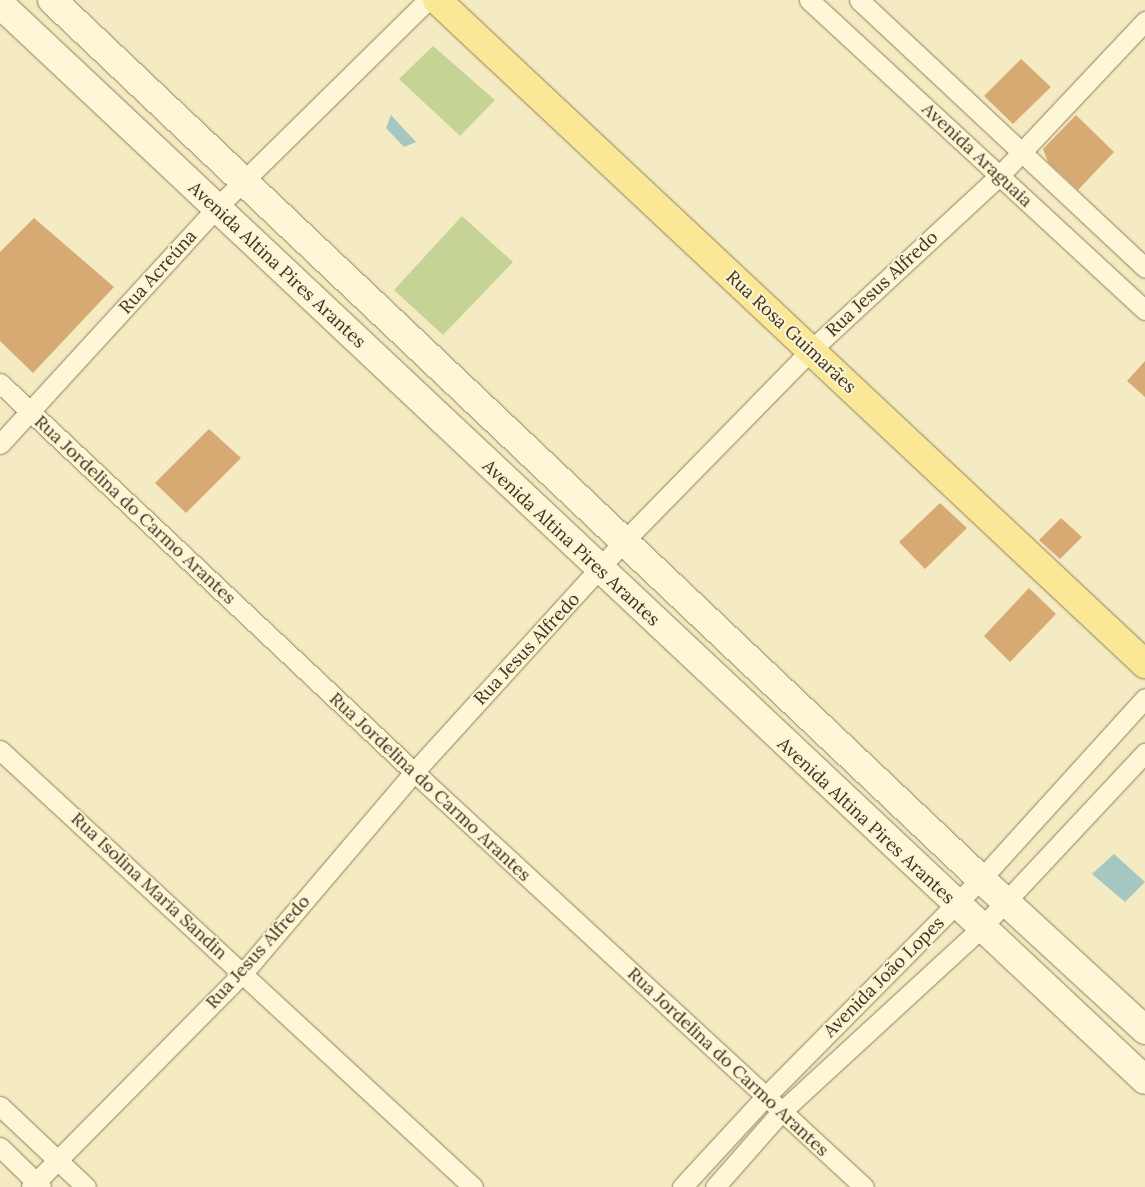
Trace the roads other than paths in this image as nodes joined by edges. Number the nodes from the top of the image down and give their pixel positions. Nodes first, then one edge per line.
1 (52, 0) edge
2 (428, 0) edge
3 (437, 0) edge
4 (809, 0) edge
5 (859, 0) edge
6 (0, 4) edge
7 (1145, 21) edge
8 (1022, 150) junction
9 (1000, 175) junction
10 (244, 181) junction
11 (216, 208) junction
12 (1145, 268) edge
13 (1145, 310) edge
14 (811, 350) junction
15 (0, 383) edge
16 (31, 412) junction
17 (0, 444) edge
18 (623, 542) junction
19 (600, 570) junction
20 (1145, 664) edge
21 (1145, 698) edge
22 (0, 750) edge
23 (1145, 753) edge
24 (414, 772) junction
25 (981, 879) junction
26 (1007, 901) junction
27 (956, 904) junction
28 (981, 928) junction
29 (243, 973) junction
30 (1145, 1030) edge
31 (1145, 1080) edge
32 (765, 1097) junction
33 (0, 1106) edge
34 (781, 1112) junction
35 (0, 1147) edge
36 (57, 1160) junction
37 (36, 1185) edge
38 (86, 1187) edge
39 (473, 1187) edge
40 (682, 1187) edge
41 (716, 1187) edge
42 (864, 1187) edge

1 - 10 street, Avenida Altina Pires Arantes
2 - 10 street, Rua Acreúna
3 - 14 main road, Rua Rosa Guimarães
4 - 9 street, Avenida Araguaia
5 - 8 street, Avenida Araguaia
6 - 11 street, Avenida Altina Pires Arantes
7 - 8 street, Rua Jesus Alfredo
8 - 9 street, Rua Jesus Alfredo
8 - 12 street, Avenida Araguaia
9 - 13 street, Avenida Araguaia
9 - 14 street, Rua Jesus Alfredo
10 - 11 street, Rua Acreúna
10 - 18 street, Avenida Altina Pires Arantes
11 - 16 street, Rua Acreúna
11 - 19 street, Avenida Altina Pires Arantes
14 - 18 street, Rua Jesus Alfredo
14 - 20 main road, Rua Rosa Guimarães
15 - 16 street, Rua Jordelina do Carmo Arantes
16 - 17 street, Rua Acreúna
16 - 24 street, Rua Jordelina do Carmo Arantes
18 - 19 street, Rua Jesus Alfredo
18 - 25 street, Avenida Altina Pires Arantes
19 - 24 street, Rua Jesus Alfredo
19 - 27 street, Avenida Altina Pires Arantes
21 - 25 street, Avenida João Lopes
22 - 29 street, Rua Isolina Maria Sandin
23 - 26 street, Avenida João Lopes
24 - 29 street, Rua Jesus Alfredo
24 - 32 street, Rua Jordelina do Carmo Arantes
25 - 26 street, Avenida Altina Pires Arantes
25 - 27 street, Avenida João Lopes
26 - 28 street, Avenida João Lopes
26 - 30 street, Avenida Altina Pires Arantes
27 - 28 street, Avenida Altina Pires Arantes
27 - 32 street, Avenida João Lopes
28 - 31 street, Avenida Altina Pires Arantes
28 - 34 street, Avenida João Lopes
29 - 36 street, Rua Jesus Alfredo
29 - 39 street, Rua Isolina Maria Sandin
32 - 34 street, Rua Jordelina do Carmo Arantes
32 - 40 street, Avenida João Lopes
33 - 36 street
34 - 41 street, Avenida João Lopes
34 - 42 street, Rua Jordelina do Carmo Arantes
35 - 37 street
36 - 37 street, Rua Jesus Alfredo
36 - 38 street

